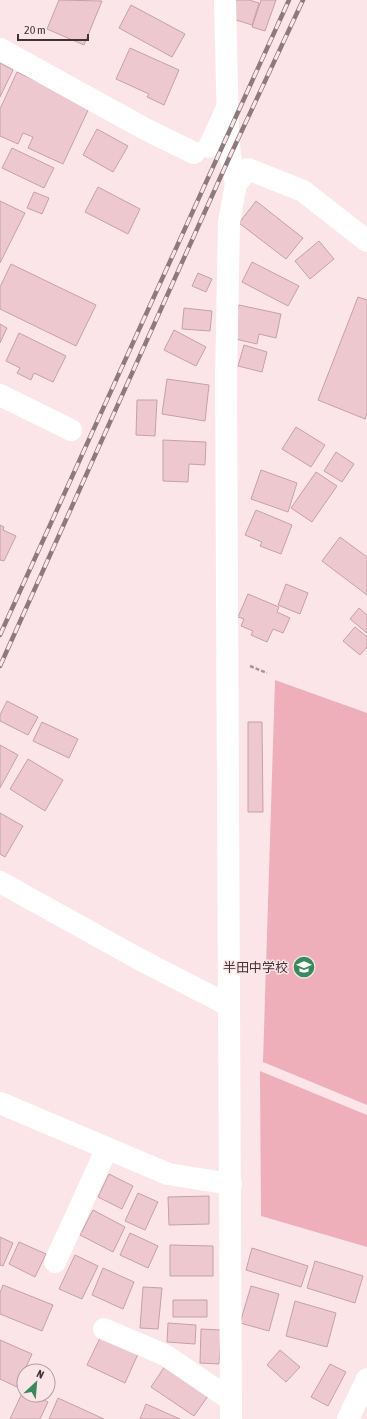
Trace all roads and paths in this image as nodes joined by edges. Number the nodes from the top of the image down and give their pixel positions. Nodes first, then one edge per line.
1 (225, 0) edge
2 (0, 50) edge
3 (228, 106) junction
4 (236, 184) junction
5 (366, 235) edge
6 (0, 395) edge
7 (71, 430) dead end
8 (0, 882) edge
9 (228, 1005) junction
10 (0, 1103) edge
11 (107, 1148) junction
12 (231, 1184) junction
13 (55, 1262) dead end
14 (104, 1329) dead end
15 (367, 1379) edge
16 (231, 1409) edge
17 (348, 1419) edge

1 - 3 street
2 - 3 street
3 - 4 street
4 - 5 street
4 - 9 street
6 - 7 street
8 - 9 street
9 - 12 street
10 - 11 street
11 - 12 street
11 - 13 street
12 - 16 street
14 - 16 street
15 - 17 street

